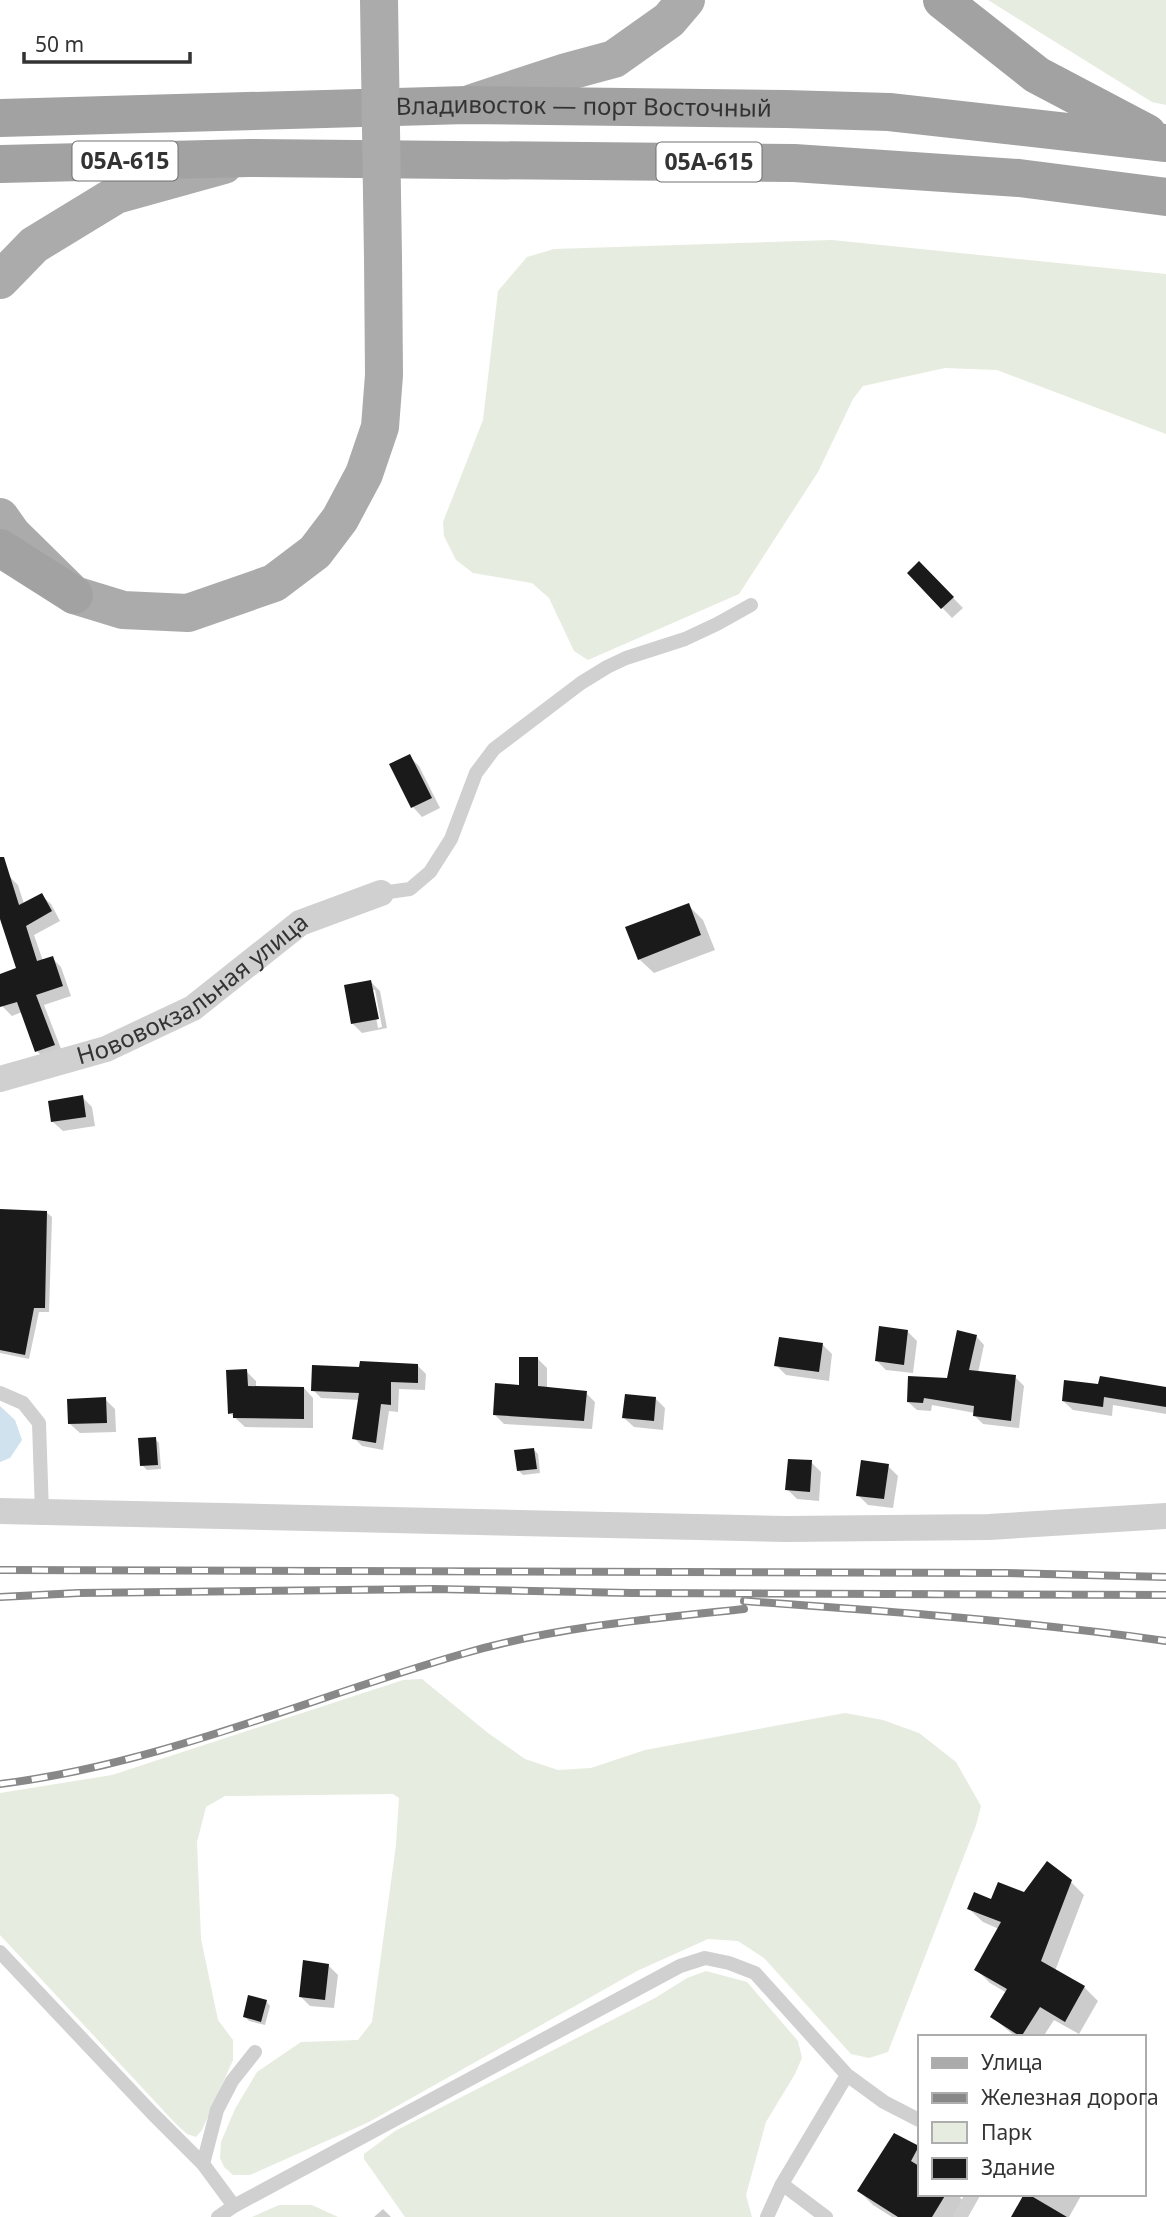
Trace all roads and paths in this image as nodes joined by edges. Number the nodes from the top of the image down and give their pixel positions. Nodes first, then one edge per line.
1 (379, 0) edge
2 (686, 0) edge
3 (942, 0) edge
4 (467, 105) junction
5 (0, 118) edge
6 (1165, 142) edge
7 (250, 158) junction
8 (0, 164) edge
9 (1166, 197) edge
10 (0, 280) edge
11 (0, 517) edge
12 (0, 548) edge
13 (74, 595) junction
14 (751, 605) dead end
15 (381, 893) joint
16 (0, 1079) edge
17 (0, 1393) edge
18 (0, 1511) edge
19 (42, 1513) junction
20 (1166, 1516) edge
21 (0, 1952) edge
22 (255, 2052) dead end
23 (847, 2075) junction
24 (918, 2119) edge
25 (203, 2164) junction
26 (782, 2184) junction
27 (972, 2196) edge
28 (234, 2206) junction
29 (218, 2217) edge
30 (767, 2217) edge
31 (826, 2217) edge
32 (960, 2217) edge

1 - 13 main road, bridge
2 - 4 main road
3 - 6 highway
4 - 5 highway, Владивосток — порт Восточный / 05А-615
4 - 6 highway, Владивосток — порт Восточный / 05А-615
7 - 8 highway, Владивосток — порт Восточный / 05А-615
7 - 9 highway, Владивосток — порт Восточный / 05А-615
7 - 10 main road
11 - 13 main road
12 - 13 highway
14 - 15 lane
15 - 16 street, Нововокзальная улица
17 - 19 lane
18 - 19 street
19 - 20 street
21 - 25 lane
22 - 25 lane
23 - 24 lane
23 - 26 lane
23 - 28 lane
25 - 28 lane
26 - 30 lane
26 - 31 lane
27 - 32 lane
28 - 29 lane

